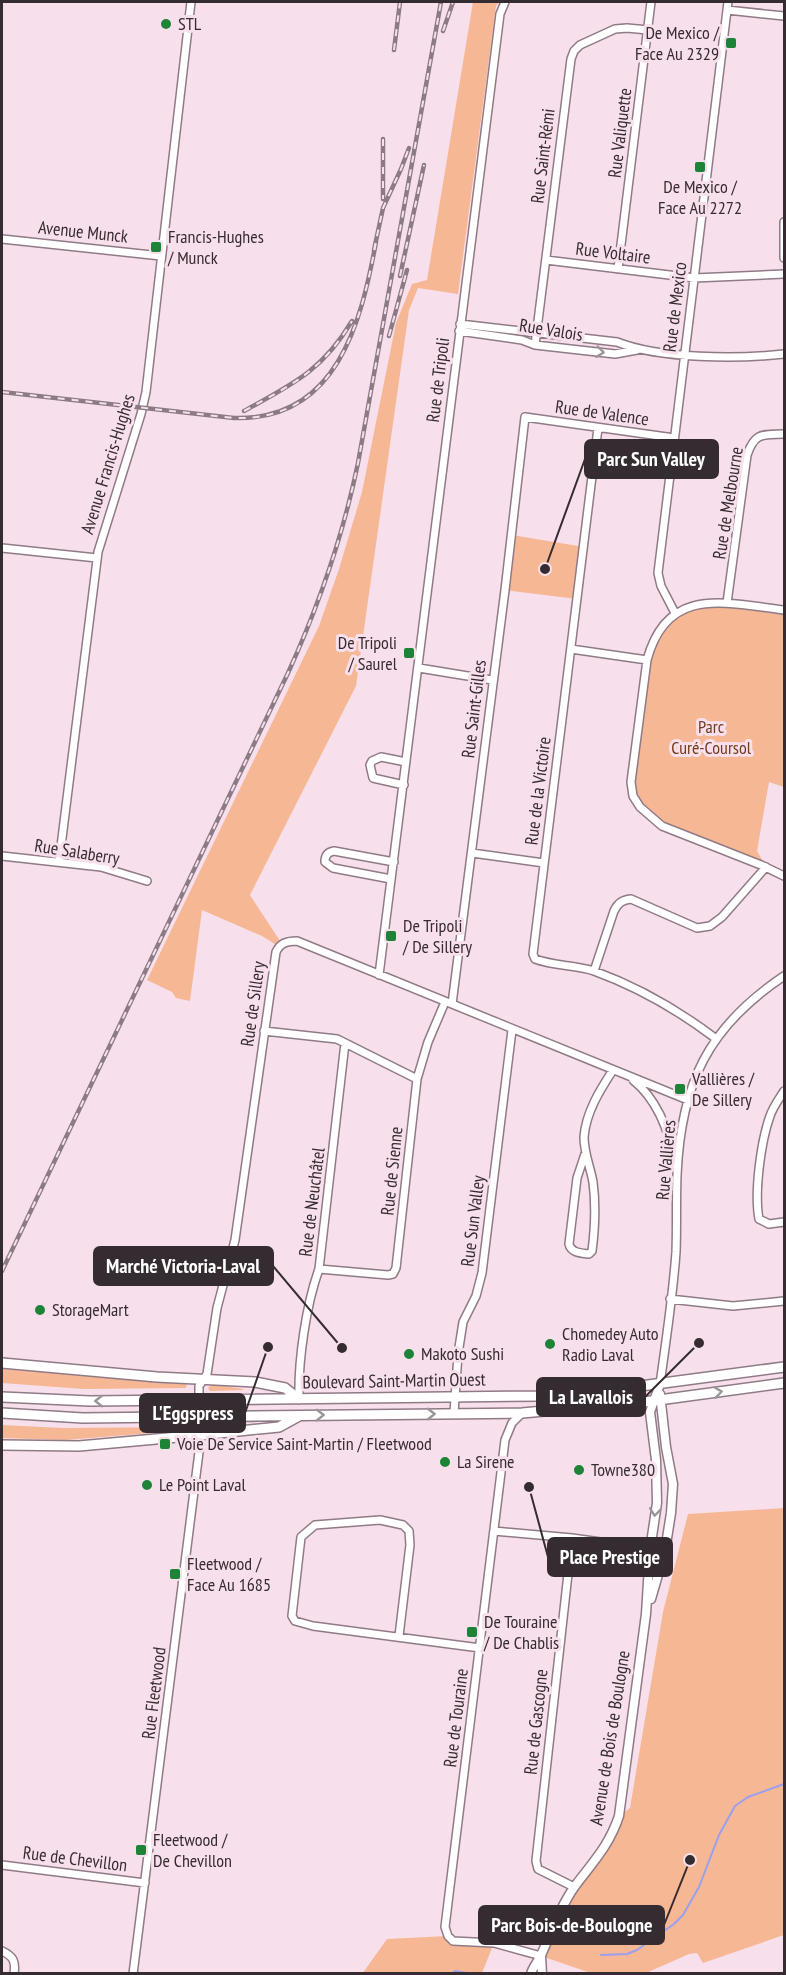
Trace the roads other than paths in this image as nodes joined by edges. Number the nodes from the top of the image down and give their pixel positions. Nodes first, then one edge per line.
1 (191, 2) edge
2 (505, 2) edge
3 (651, 2) edge
4 (728, 2) edge
5 (727, 10) junction
6 (784, 16) edge
7 (648, 30) junction
8 (784, 222) edge
9 (2, 239) edge
10 (161, 256) junction
11 (784, 258) edge
12 (546, 260) junction
13 (618, 269) junction
14 (784, 274) edge
15 (694, 278) junction
16 (460, 327) junction
17 (536, 333) junction
18 (535, 345) junction
19 (638, 350) junction
20 (784, 354) edge
21 (684, 355) junction
22 (525, 417) joint
23 (598, 428) junction
24 (784, 434) edge
25 (674, 438) junction
26 (2, 548) edge
27 (97, 558) junction
28 (727, 603) junction
29 (784, 610) edge
30 (675, 613) junction
31 (572, 649) junction
32 (647, 660) junction
33 (419, 668) junction
34 (492, 680) junction
35 (406, 762) junction
36 (404, 785) junction
37 (472, 854) junction
38 (2, 856) edge
39 (59, 862) junction
40 (394, 862) junction
41 (544, 863) junction
42 (766, 867) junction
43 (784, 876) edge
44 (392, 879) junction
45 (147, 881) dead end
46 (594, 971) junction
47 (379, 975) junction
48 (784, 976) edge
49 (449, 1003) junction
50 (264, 1030) junction
51 (512, 1030) junction
52 (716, 1038) junction
53 (345, 1042) junction
54 (613, 1070) junction
55 (627, 1075) junction
56 (417, 1079) junction
57 (784, 1091) edge
58 (688, 1100) junction
59 (782, 1100) edge
60 (585, 1154) junction
61 (677, 1173) junction
62 (784, 1222) edge
63 (319, 1269) junction
64 (670, 1299) junction
65 (784, 1301) edge
66 (2, 1363) edge
67 (784, 1367) edge
68 (204, 1378) junction
69 (784, 1383) edge
70 (660, 1384) junction
71 (2, 1397) edge
72 (454, 1397) junction
73 (300, 1399) junction
74 (199, 1400) junction
75 (657, 1400) junction
76 (2, 1413) edge
77 (454, 1413) junction
78 (522, 1413) junction
79 (300, 1415) junction
80 (199, 1416) junction
81 (200, 1436) junction
82 (2, 1445) edge
83 (494, 1531) junction
84 (572, 1538) junction
85 (651, 1550) junction
86 (665, 1551) junction
87 (646, 1614) junction
88 (399, 1636) junction
89 (480, 1648) junction
90 (2, 1865) edge
91 (145, 1883) junction
92 (574, 1887) junction
93 (2, 1951) edge
94 (541, 1956) junction
95 (14, 1974) edge
96 (134, 1974) edge
97 (531, 1974) edge
98 (542, 1974) edge

1 - 10 street, Avenue Francis-Hughes
2 - 16 street, Rue de Tripoli
3 - 7 street, Rue Valiquette
4 - 5 street, Rue de Mexico
5 - 6 street
5 - 15 street, Rue de Mexico
7 - 12 street, Rue Saint-Rémi
7 - 13 street, Rue Valiquette
8 - 11 street
9 - 10 street, Avenue Munck
10 - 27 street, Avenue Francis-Hughes
12 - 13 street, Rue Voltaire
12 - 17 street, Rue Saint-Rémi
13 - 15 street, Rue Voltaire
14 - 15 street, Rue Voltaire
15 - 21 street, Rue de Mexico
16 - 17 street, Rue Valois
16 - 18 street, Rue Valois
16 - 33 street, Rue de Tripoli
17 - 18 street, Rue Saint-Rémi
17 - 19 street, Rue Valois
18 -> 19 street, Rue Valois
19 - 21 street, Rue Valois
20 - 21 street, Rue Valois
21 - 25 street, Rue de Mexico
22 - 23 street, Rue de Valence
22 - 34 street, Rue Saint-Gilles
23 - 25 street, Rue de Valence
23 - 31 street, Rue de la Victoire
24 - 28 street, Rue de Melbourne
25 - 30 street, Rue de Mexico
26 - 27 street
27 - 39 street, Avenue Francis-Hughes
28 - 29 street
28 - 30 street
30 - 32 street
31 - 32 street
31 - 41 street, Rue de la Victoire
32 - 42 street
33 - 34 street
33 - 35 street, Rue de Tripoli
34 - 37 street, Rue Saint-Gilles
35 - 36 street, Rue de Tripoli
35 - 36 street
36 - 40 street, Rue de Tripoli
37 - 41 street
37 - 49 street, Rue Saint-Gilles
38 - 39 street, Rue Salaberry
39 - 45 street, Rue Salaberry
40 - 44 street, Rue de Tripoli
40 - 44 street
41 - 46 street, Rue de la Victoire
42 - 43 street
42 - 46 street
44 - 47 street, Rue de Tripoli
46 - 52 street, Rue de la Victoire
47 - 49 street, Rue de Sillery
47 - 50 street, Rue de Sillery
48 - 52 street, Rue Vallières
49 - 51 street, Rue de Sillery
49 - 56 street, Rue de Sienne
50 - 53 street
50 - 68 street, Rue de Sillery
51 - 54 street, Rue de Sillery
51 - 72 street, Rue Sun Valley
52 - 58 street, Rue Vallières
53 - 56 street
53 - 63 street, Rue de Neuchâtel
54 - 55 street, Rue de Sillery
54 - 60 street
55 - 58 street, Rue de Sillery
55 - 61 street, Rue de Sillery
56 - 63 street, Rue de Sienne
57 - 59 street
58 - 61 street, Rue Vallières
59 - 62 street
60 - 60 street
61 - 64 street, Rue Vallières
63 - 73 street, Rue de Neuchâtel
64 - 65 street
64 - 70 street, Rue Vallières
66 - 68 main road
67 - 70 main road, Boulevard Saint-Martin Ouest
68 - 73 main road
68 - 74 street, Rue de Sillery
75 -> 69 main road, Boulevard Saint-Martin Ouest
70 - 72 main road, Boulevard Saint-Martin Ouest
70 - 75 street, Avenue de Bois de Boulogne
74 -> 71 main road, Boulevard Saint-Martin Ouest
72 - 73 main road, Boulevard Saint-Martin Ouest
72 - 77 street, Rue Sun Valley
73 - 74 main road, Boulevard Saint-Martin Ouest
75 - 78 main road, Boulevard Saint-Martin Ouest
75 -> 85 street, Avenue de Bois de Boulogne
75 - 86 street, Avenue de Bois de Boulogne
76 - 80 main road, Boulevard Saint-Martin Ouest
77 - 78 main road, Boulevard Saint-Martin Ouest
79 -> 77 main road, Boulevard Saint-Martin Ouest
78 - 83 street, Rue de Touraine
79 - 80 main road, Boulevard Saint-Martin Ouest
79 - 81 main road
80 - 81 street, Rue Fleetwood
81 - 82 main road
81 - 91 street, Rue Fleetwood
83 - 84 street
83 - 89 street, Rue de Touraine
84 - 85 street
84 - 92 street, Rue de Gascogne
85 - 86 street
85 - 87 street, Avenue de Bois de Boulogne
86 - 87 street, Avenue de Bois de Boulogne
87 - 92 street, Avenue de Bois de Boulogne
88 - 88 street
88 - 89 street
89 - 94 street, Rue de Touraine
90 - 91 street, Rue de Chevillon
91 - 96 street, Rue Fleetwood
92 - 94 street, Avenue de Bois de Boulogne
93 - 95 street
94 - 97 street, Avenue de Bois de Boulogne
94 - 98 street, Avenue de Bois de Boulogne

